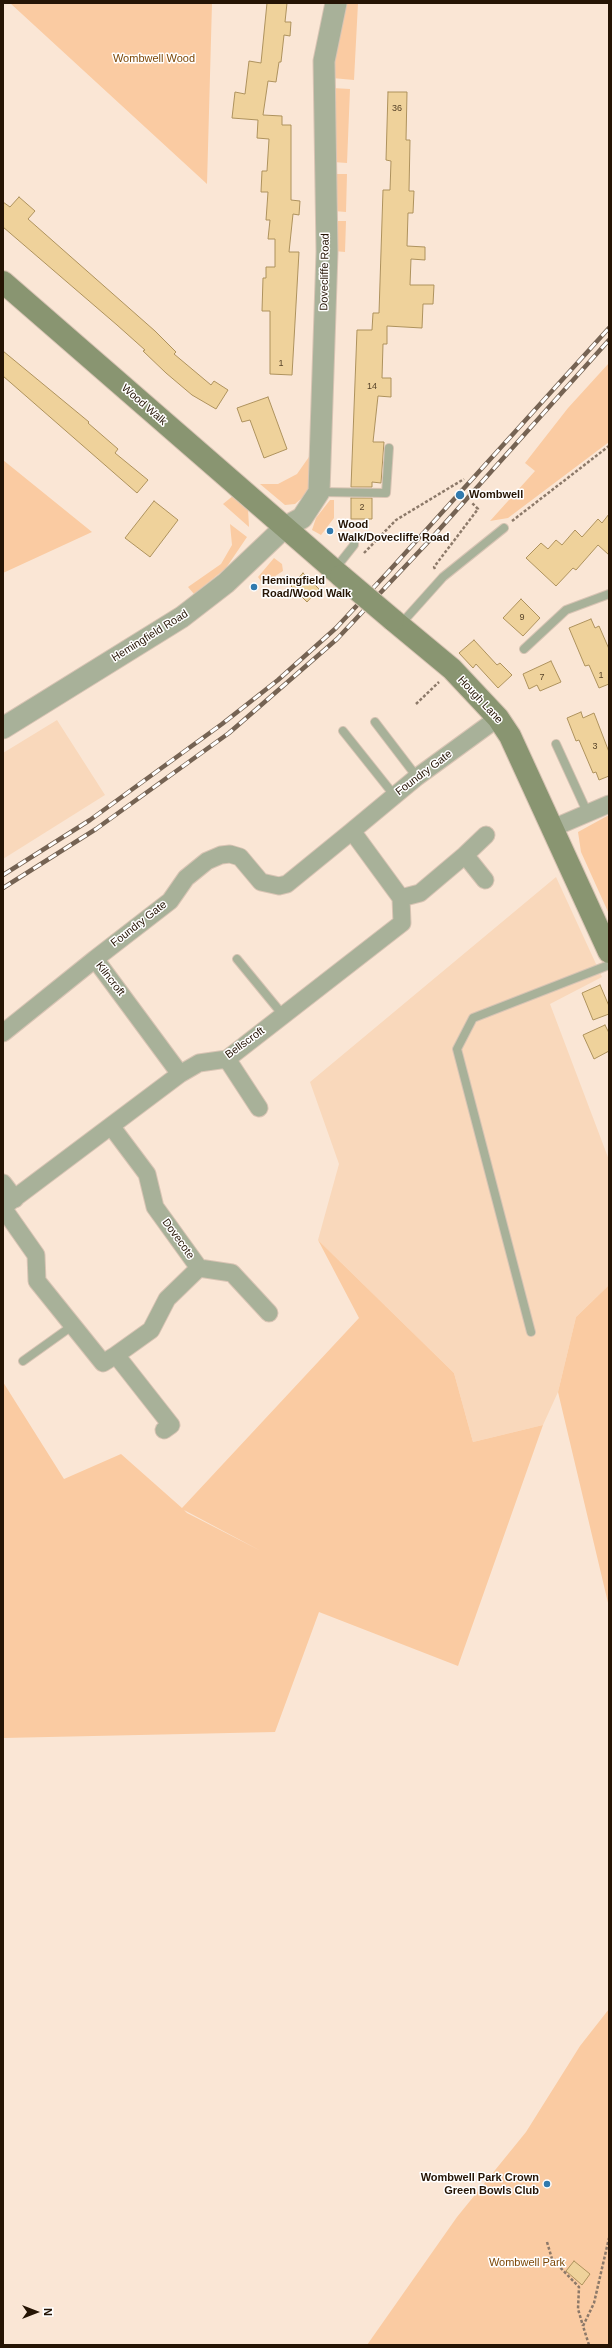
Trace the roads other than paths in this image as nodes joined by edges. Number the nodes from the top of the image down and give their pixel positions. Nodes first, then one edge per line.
1 (336, 3) edge
2 (3, 282) edge
3 (389, 448) dead end
4 (319, 492) junction
5 (285, 527) junction
6 (504, 528) road end
7 (354, 539) dead end
8 (338, 573) junction
9 (609, 594) edge
10 (396, 622) junction
11 (524, 649) dead end
12 (498, 718) junction
13 (375, 722) dead end
14 (3, 728) edge
15 (343, 731) dead end
16 (556, 744) dead end
17 (417, 777) junction
18 (394, 796) junction
19 (609, 804) edge
20 (588, 814) junction
21 (553, 828) junction
22 (352, 831) junction
23 (486, 835) dead end
24 (466, 855) junction
25 (485, 880) dead end
26 (401, 898) junction
27 (609, 952) edge
28 (95, 959) junction
29 (237, 959) dead end
30 (609, 965) edge
31 (283, 1015) junction
32 (3, 1033) edge
33 (227, 1059) junction
34 (180, 1074) junction
35 (258, 1108) dead end
36 (111, 1126) junction
37 (3, 1183) edge
38 (7, 1204) edge
39 (199, 1268) junction
40 (269, 1313) dead end
41 (72, 1326) junction
42 (531, 1332) dead end
43 (116, 1355) junction
44 (24, 1361) dead end
45 (164, 1430) dead end

1 - 4 street, Dovecliffe Road
2 - 5 main road, Wood Walk
3 - 4 lane
4 - 5 street
5 - 8 main road, Hough Lane
5 - 14 street, Hemingfield Road
6 - 10 lane
7 - 8 lane
8 - 10 main road, Hough Lane, bridge
9 - 11 lane
10 - 12 main road, Hough Lane
12 - 17 street, Foundry Gate
12 - 21 main road, Hough Lane
13 - 17 lane
15 - 18 lane
16 - 20 lane
17 - 18 street, Foundry Gate
18 - 22 street, Foundry Gate
19 - 20 street
20 - 21 street
21 - 27 main road, Hough Lane
22 - 26 street
22 - 28 street, Foundry Gate
23 - 24 street
24 - 25 street
24 - 26 street
26 - 31 street, Bellscroft
28 - 32 street, Kilncroft
28 - 34 street, Kilncroft
29 - 31 lane
30 - 42 lane
31 - 33 street, Bellscroft
33 - 34 street, Bellscroft
33 - 35 street
34 - 36 street, Bellscroft
36 - 38 street, Bellscroft
36 - 39 street, Dovecote
37 - 38 street, Dovecote
38 - 41 street, Dovecote
39 - 40 street
39 - 43 street, Dovecote
41 - 43 street, Dovecote
41 - 44 lane
43 - 45 street

